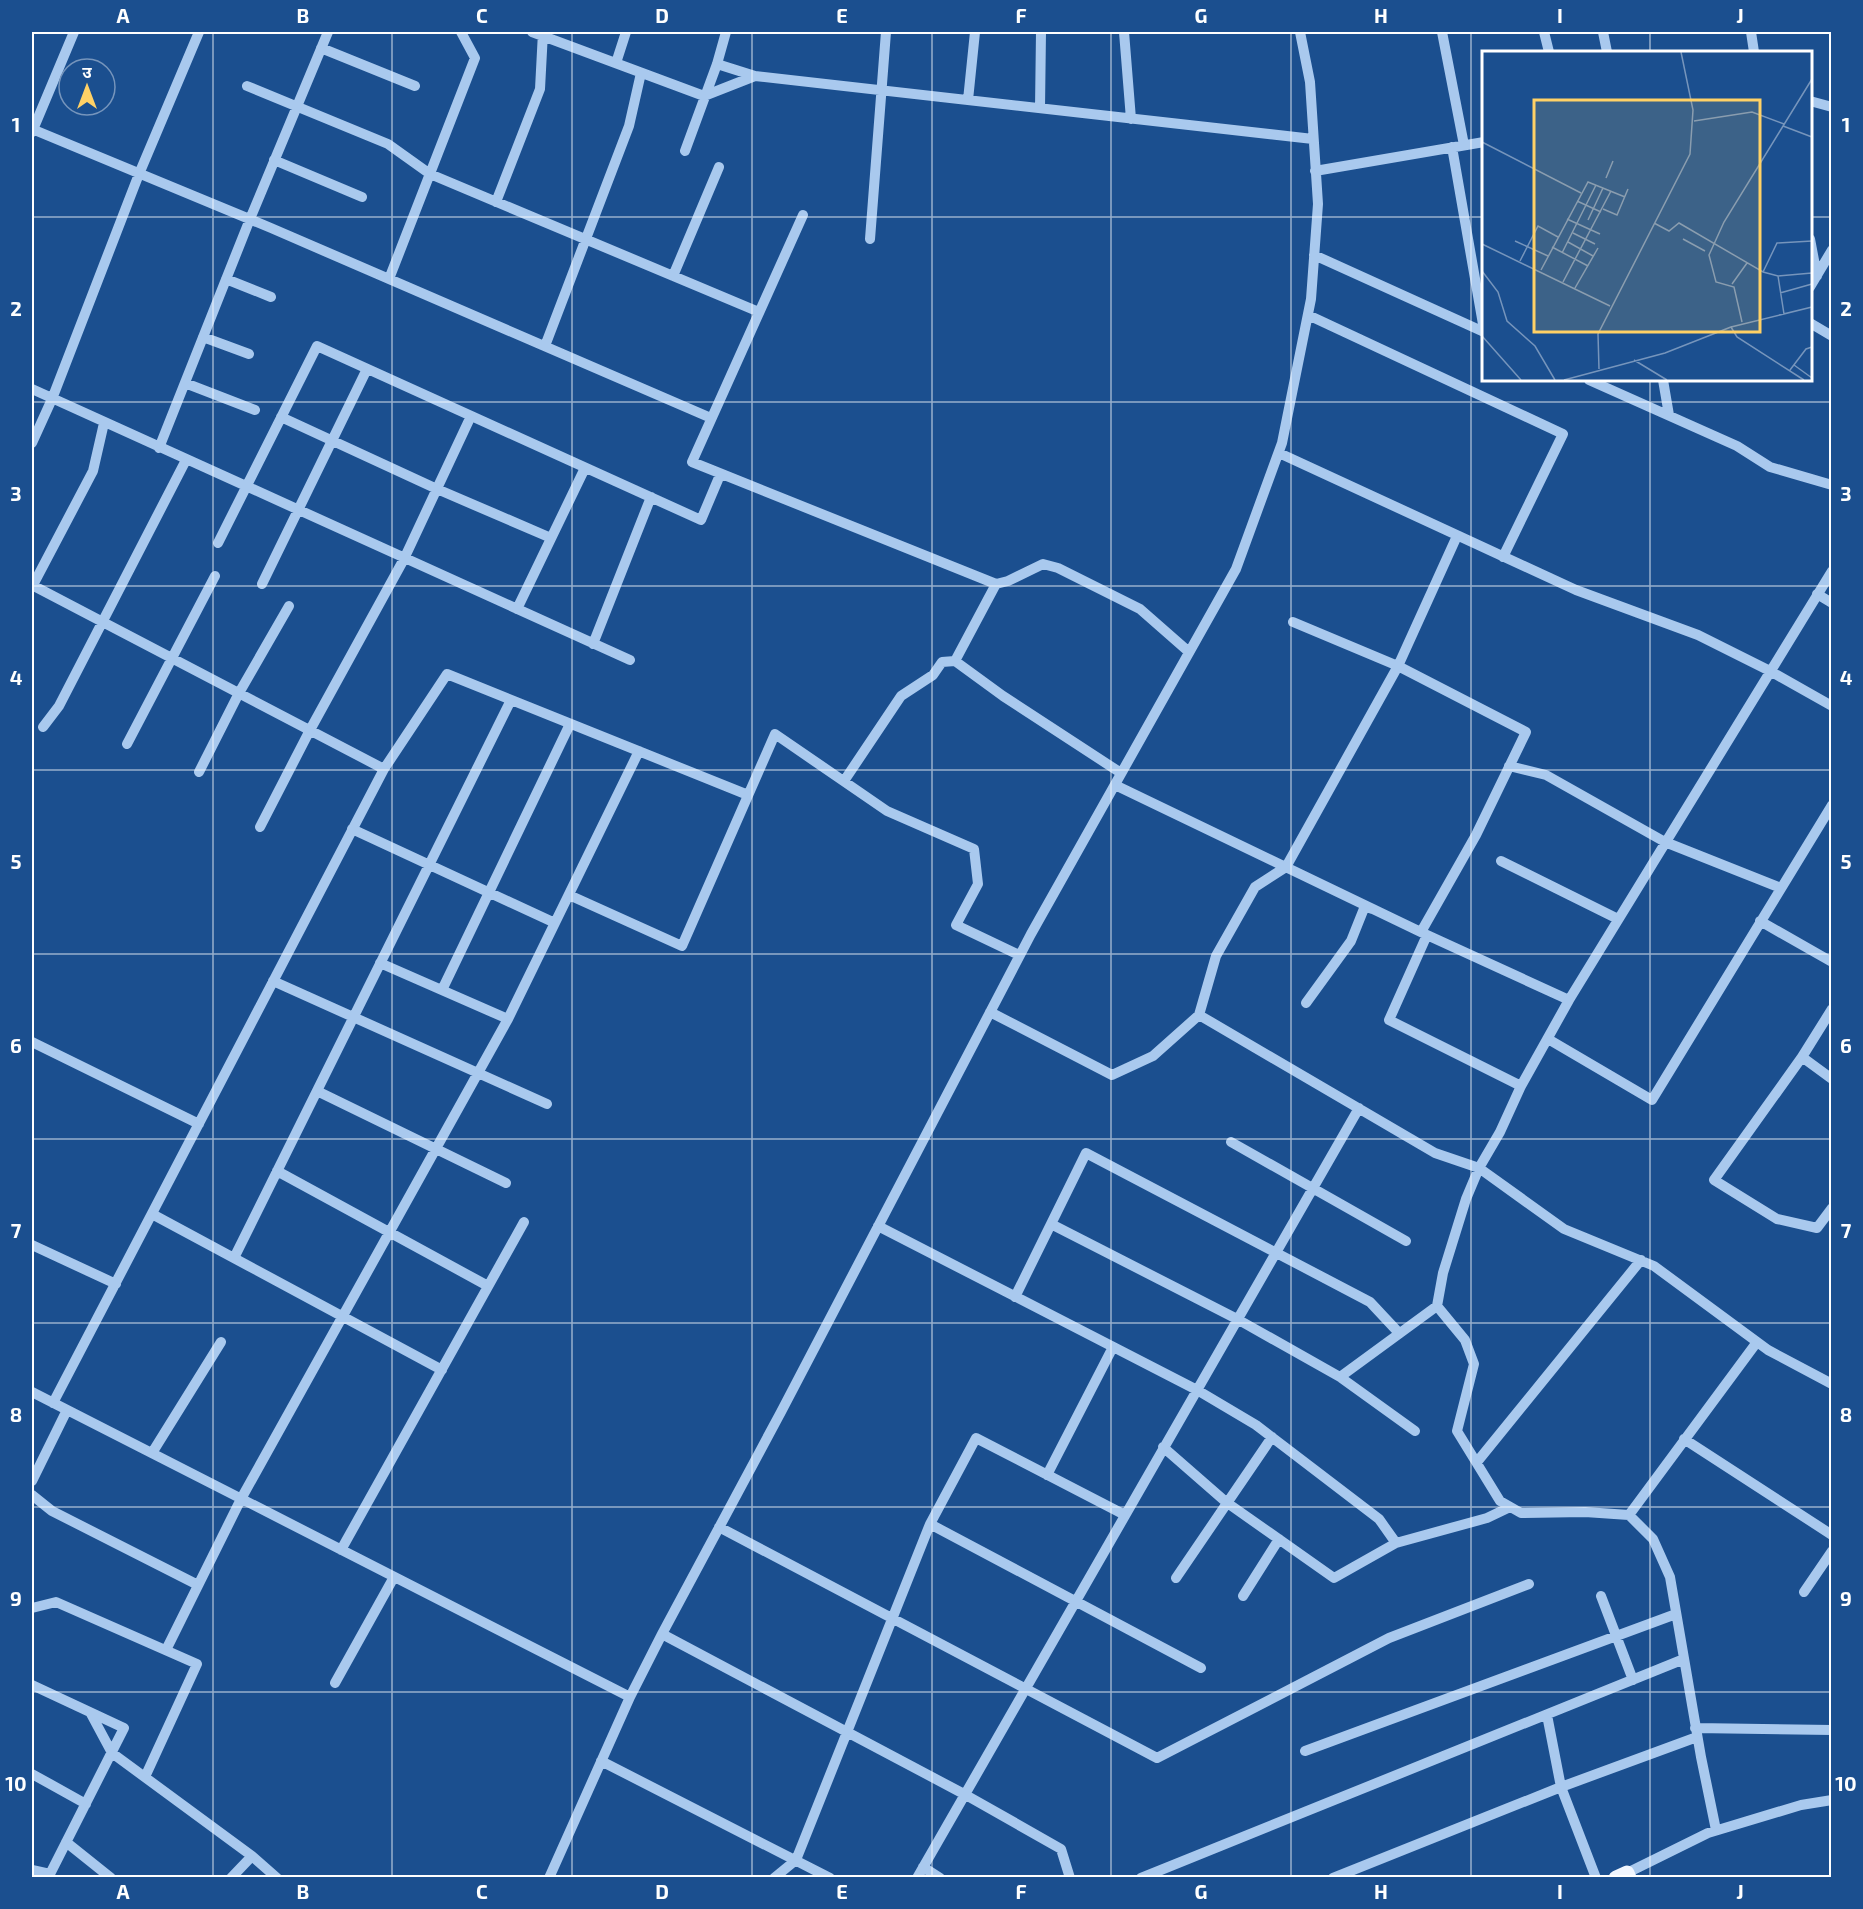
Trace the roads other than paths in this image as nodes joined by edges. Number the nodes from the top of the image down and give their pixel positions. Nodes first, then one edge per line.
1 (74, 32) edge
2 (199, 32) edge
3 (328, 32) edge
4 (461, 32) edge
5 (626, 32) edge
6 (726, 32) edge
7 (886, 32) edge
8 (975, 32) edge
9 (1041, 32) edge
10 (1124, 32) edge
11 (1300, 32) edge
12 (1442, 32) edge
13 (1545, 32) edge
14 (1604, 32) edge
15 (1751, 32) edge
16 (539, 33) edge
17 (321, 48) junction
18 (1549, 51) edge
19 (1607, 51) edge
20 (1754, 51) edge
21 (616, 63) junction
22 (717, 64) junction
23 (641, 73) junction
24 (755, 76) junction
25 (247, 86) dead end
26 (415, 86) dead end
27 (882, 91) junction
28 (704, 96) junction
29 (968, 100) junction
30 (1812, 102) edge
31 (296, 107) junction
32 (1832, 107) edge
33 (1040, 108) junction
34 (1131, 119) junction
35 (32, 130) edge
36 (1313, 139) junction
37 (1482, 142) edge
38 (1458, 146) junction
39 (685, 151) dead end
40 (274, 160) junction
41 (719, 167) dead end
42 (1315, 171) junction
43 (140, 174) junction
44 (430, 174) junction
45 (362, 197) dead end
46 (496, 202) junction
47 (803, 215) dead end
48 (250, 219) junction
49 (586, 239) junction
50 (870, 239) dead end
51 (1812, 250) edge
52 (1832, 250) edge
53 (1314, 255) junction
54 (673, 276) junction
55 (1817, 276) junction
56 (226, 279) junction
57 (389, 279) junction
58 (1812, 284) edge
59 (271, 297) dead end
60 (759, 312) junction
61 (1308, 315) junction
62 (1482, 317) edge
63 (1812, 324) edge
64 (1482, 330) edge
65 (1832, 336) edge
66 (203, 337) junction
67 (545, 346) junction
68 (249, 354) dead end
69 (367, 369) junction
70 (1591, 381) edge
71 (1663, 381) edge
72 (185, 383) junction
73 (32, 389) edge
74 (52, 399) junction
75 (255, 410) dead end
76 (471, 416) junction
77 (1669, 416) junction
78 (282, 417) junction
79 (711, 418) junction
80 (104, 423) junction
81 (332, 440) junction
82 (32, 443) edge
83 (159, 448) junction
84 (1279, 453) junction
85 (186, 460) junction
86 (585, 468) junction
87 (720, 475) junction
88 (1832, 485) edge
89 (246, 488) junction
90 (437, 489) junction
91 (651, 497) junction
92 (298, 511) junction
93 (1457, 536) junction
94 (551, 538) junction
95 (218, 543) dead end
96 (1503, 557) junction
97 (404, 559) junction
98 (1832, 571) edge
99 (216, 576) dead end
100 (262, 584) dead end
101 (996, 584) junction
102 (32, 586) edge
103 (1817, 594) junction
104 (1832, 603) edge
105 (289, 606) dead end
106 (517, 609) junction
107 (103, 622) junction
108 (1293, 622) dead end
109 (593, 644) junction
110 (1189, 652) junction
111 (172, 658) junction
112 (630, 660) dead end
113 (955, 661) junction
114 (1398, 666) junction
115 (1770, 671) junction
116 (239, 693) junction
117 (511, 700) junction
118 (1832, 706) edge
119 (570, 724) junction
120 (44, 727) dead end
121 (310, 730) junction
122 (127, 744) dead end
123 (639, 751) junction
124 (1509, 766) junction
125 (384, 769) junction
126 (199, 772) dead end
127 (1121, 773) junction
128 (844, 781) junction
129 (1115, 785) junction
130 (748, 795) junction
131 (1832, 805) edge
132 (260, 826) dead end
133 (352, 829) junction
134 (1665, 843) junction
135 (1501, 861) dead end
136 (429, 865) junction
137 (1286, 867) junction
138 (1781, 888) junction
139 (489, 892) junction
140 (569, 895) junction
141 (1373, 909) junction
142 (1618, 919) junction
143 (1760, 921) junction
144 (555, 923) junction
145 (1424, 933) junction
146 (1019, 955) junction
147 (1832, 962) edge
148 (381, 963) junction
149 (273, 981) junction
150 (442, 990) junction
151 (1569, 1000) junction
152 (1306, 1003) dead end
153 (1832, 1010) edge
154 (990, 1012) junction
155 (1199, 1015) junction
156 (354, 1017) junction
157 (508, 1019) junction
158 (1548, 1038) junction
159 (32, 1042) edge
160 (1802, 1057) junction
161 (478, 1073) junction
162 (1832, 1079) edge
163 (1521, 1086) junction
164 (317, 1091) junction
165 (547, 1104) dead end
166 (1359, 1108) junction
167 (199, 1124) junction
168 (1232, 1142) dead end
169 (436, 1149) junction
170 (1479, 1168) junction
171 (277, 1171) junction
172 (506, 1183) dead end
173 (1313, 1187) junction
174 (1832, 1208) edge
175 (152, 1214) junction
176 (524, 1222) dead end
177 (1051, 1224) junction
178 (878, 1226) junction
179 (389, 1232) junction
180 (1407, 1240) dead end
181 (32, 1245) edge
182 (1276, 1252) junction
183 (234, 1258) junction
184 (1641, 1260) junction
185 (116, 1284) junction
186 (488, 1286) junction
187 (1015, 1297) junction
188 (1437, 1306) junction
189 (343, 1316) junction
190 (1238, 1319) junction
191 (1399, 1333) junction
192 (221, 1342) dead end
193 (1757, 1342) junction
194 (1113, 1347) junction
195 (442, 1370) junction
196 (1340, 1377) junction
197 (1832, 1384) edge
198 (1197, 1390) junction
199 (32, 1392) edge
200 (53, 1403) junction
201 (67, 1410) junction
202 (1415, 1431) dead end
203 (1272, 1437) junction
204 (1684, 1439) junction
205 (1163, 1448) junction
206 (152, 1453) junction
207 (1477, 1462) junction
208 (1047, 1475) junction
209 (32, 1481) edge
210 (32, 1495) edge
211 (241, 1499) junction
212 (1226, 1502) junction
213 (1510, 1507) junction
214 (1125, 1515) junction
215 (1629, 1515) junction
216 (930, 1524) junction
217 (719, 1527) junction
218 (1832, 1535) edge
219 (1279, 1539) junction
220 (1396, 1543) junction
221 (341, 1550) junction
222 (1832, 1551) edge
223 (394, 1576) junction
224 (1176, 1578) dead end
225 (1529, 1584) dead end
226 (198, 1585) junction
227 (1804, 1592) dead end
228 (1243, 1596) dead end
229 (1601, 1596) dead end
230 (1075, 1601) junction
231 (32, 1608) edge
232 (1676, 1614) junction
233 (892, 1619) junction
234 (662, 1634) junction
235 (1616, 1636) junction
236 (166, 1650) junction
237 (1684, 1659) junction
238 (1201, 1668) dead end
239 (1634, 1680) junction
240 (335, 1683) dead end
241 (32, 1685) edge
242 (1025, 1689) junction
243 (630, 1697) junction
244 (90, 1712) junction
245 (1547, 1715) junction
246 (1832, 1730) edge
247 (847, 1732) junction
248 (1696, 1732) junction
249 (1305, 1751) dead end
250 (112, 1753) junction
251 (601, 1761) junction
252 (32, 1774) edge
253 (145, 1777) junction
254 (1561, 1787) junction
255 (964, 1794) junction
256 (1832, 1800) edge
257 (86, 1804) junction
258 (1716, 1830) junction
259 (66, 1842) junction
260 (252, 1856) junction
261 (796, 1860) junction
262 (922, 1867) junction
263 (32, 1870) edge
264 (49, 1876) edge
265 (1624, 1876) edge
266 (111, 1878) edge
267 (231, 1878) edge
268 (277, 1878) edge
269 (549, 1878) edge
270 (774, 1878) edge
271 (830, 1878) edge
272 (916, 1878) edge
273 (940, 1878) edge
274 (1070, 1878) edge
275 (1140, 1878) edge
276 (1333, 1878) edge
277 (1596, 1878) edge

1 - 35 street
2 - 43 street
3 - 17 street
4 - 44 street
5 - 21 street
6 - 22 street
7 - 27 street
8 - 29 street
9 - 33 street
10 - 34 street
11 - 36 street
12 - 38 street
13 - 18 street
14 - 19 street
15 - 20 street
16 - 21 street
16 - 46 street
17 - 26 street
17 - 31 street
21 - 23 street
22 - 24 street
22 - 28 street
23 - 28 street
23 - 49 street
24 - 27 street
24 - 28 street
25 - 31 street
27 - 29 street
27 - 50 street
28 - 39 street
29 - 33 street
30 - 32 street
31 - 40 street
31 - 44 street
33 - 34 street
34 - 36 street
35 - 43 street
36 - 42 street
37 - 38 street
38 - 42 street
38 - 62 street
40 - 45 street
40 - 48 street
41 - 54 street
42 - 53 street
43 - 48 street
43 - 74 street
44 - 46 street
44 - 57 street
46 - 49 street
47 - 60 street
48 - 56 street
48 - 57 street
49 - 54 street
49 - 67 street
51 - 55 street
52 - 55 street
53 - 61 street
53 - 64 street
54 - 60 street
55 - 58 street
56 - 59 street
56 - 66 street
57 - 67 street
60 - 79 street
61 - 84 street
61 - 96 street
63 - 65 street
66 - 68 street
66 - 72 street
67 - 79 street
69 - 76 street
69 - 78 street
69 - 81 street
70 - 77 street
71 - 77 street
72 - 75 street
72 - 83 street
73 - 74 street
74 - 80 street
74 - 82 street
76 - 86 street
76 - 90 street
77 - 88 street
78 - 81 street
78 - 89 street
79 - 87 street
80 - 83 street
80 - 102 street
81 - 90 street
81 - 92 street
83 - 85 street
84 - 93 street
84 - 110 street
85 - 89 street
85 - 107 street
86 - 91 street
86 - 94 street
87 - 91 street
87 - 101 street
89 - 92 street
89 - 95 street
90 - 94 street
90 - 97 street
91 - 109 street
92 - 97 street
92 - 100 street
93 - 96 street
93 - 114 street
94 - 106 street
96 - 115 street
97 - 106 street
97 - 121 street
98 - 103 street
99 - 111 street
101 - 110 street
101 - 113 street
102 - 107 street
103 - 104 street
103 - 115 street
105 - 116 street
106 - 109 street
107 - 111 street
107 - 120 street
108 - 114 street
109 - 112 street
110 - 127 street
111 - 116 street
111 - 122 street
113 - 127 street
113 - 128 street
114 - 124 street
114 - 137 street
115 - 118 street
115 - 134 street
116 - 121 street
116 - 126 street
117 - 119 street
117 - 125 street
117 - 136 street
119 - 123 street
119 - 139 street
121 - 125 street
121 - 132 street
123 - 130 street
123 - 140 street
124 - 134 street
124 - 145 street
125 - 133 street
127 - 129 street
128 - 130 street
128 - 146 street
129 - 137 street
129 - 146 street
130 - 140 street
131 - 138 street
133 - 136 street
133 - 149 street
134 - 138 street
134 - 142 street
135 - 142 street
136 - 139 street
136 - 148 street
137 - 141 street
137 - 155 street
138 - 143 street
139 - 144 street
139 - 150 street
140 - 144 street
141 - 145 street
141 - 152 street
142 - 151 street
143 - 147 street
143 - 158 street
144 - 157 street
145 - 151 street
145 - 163 street
146 - 154 street
148 - 150 street
148 - 156 street
149 - 156 street
149 - 167 street
150 - 157 street
151 - 158 street
153 - 160 street
154 - 155 street
154 - 178 street
155 - 166 street
156 - 161 street
156 - 164 street
157 - 161 street
158 - 163 street
159 - 167 street
160 - 162 street
160 - 174 street
161 - 165 street
161 - 169 street
163 - 170 street
164 - 169 street
164 - 171 street
166 - 170 street
166 - 173 street
167 - 175 street
168 - 173 street
169 - 172 street
169 - 179 street
170 - 184 street
170 - 188 street
171 - 179 street
171 - 183 street
173 - 180 street
173 - 182 street
175 - 183 street
175 - 185 street
176 - 186 street
177 - 182 street
177 - 187 street
177 - 190 street
178 - 187 street
178 - 217 street
179 - 186 street
179 - 189 street
181 - 185 street
182 - 190 street
182 - 191 street
183 - 189 street
184 - 193 street
184 - 207 street
185 - 200 street
186 - 195 street
187 - 194 street
188 - 191 street
188 - 207 street
189 - 195 street
189 - 211 street
190 - 196 street
190 - 198 street
191 - 196 street
192 - 206 street
193 - 197 street
193 - 204 street
194 - 198 street
194 - 208 street
195 - 221 street
196 - 202 street
198 - 203 street
198 - 205 street
199 - 200 street
200 - 201 street
201 - 206 street
201 - 209 street
203 - 212 street
203 - 220 street
204 - 215 street
204 - 218 street
205 - 212 street
205 - 214 street
206 - 211 street
207 - 213 street
208 - 214 street
208 - 216 street
210 - 226 street
211 - 221 street
211 - 226 street
212 - 219 street
212 - 224 street
213 - 215 street
213 - 220 street
214 - 230 street
215 - 232 street
216 - 230 street
216 - 233 street
217 - 233 street
217 - 234 street
219 - 220 street
219 - 228 street
221 - 223 street
222 - 227 street
223 - 240 street
223 - 243 street
225 - 242 street
226 - 236 street
229 - 235 street
230 - 238 street
230 - 242 street
231 - 236 street
232 - 235 street
232 - 237 street
233 - 242 street
233 - 247 street
234 - 243 street
234 - 247 street
235 - 239 street
235 - 249 street
236 - 253 street
237 - 239 street
237 - 248 street
239 - 245 street
241 - 244 street
242 - 255 street
243 - 251 street
244 - 250 street
244 - 250 street
245 - 254 street
245 - 275 street
246 - 248 street
247 - 255 street
247 - 261 street
248 - 254 street
248 - 258 street
250 - 253 street
250 - 257 street
251 - 261 street
251 - 269 street
252 - 257 street
253 - 260 street
254 - 276 street
254 - 277 street
255 - 262 street
255 - 274 street
256 - 258 street
257 - 259 street
258 - 265 street
259 - 264 street
259 - 266 street
260 - 267 street
260 - 268 street
261 - 270 street
261 - 271 street
262 - 272 street
262 - 273 street
263 - 264 street

